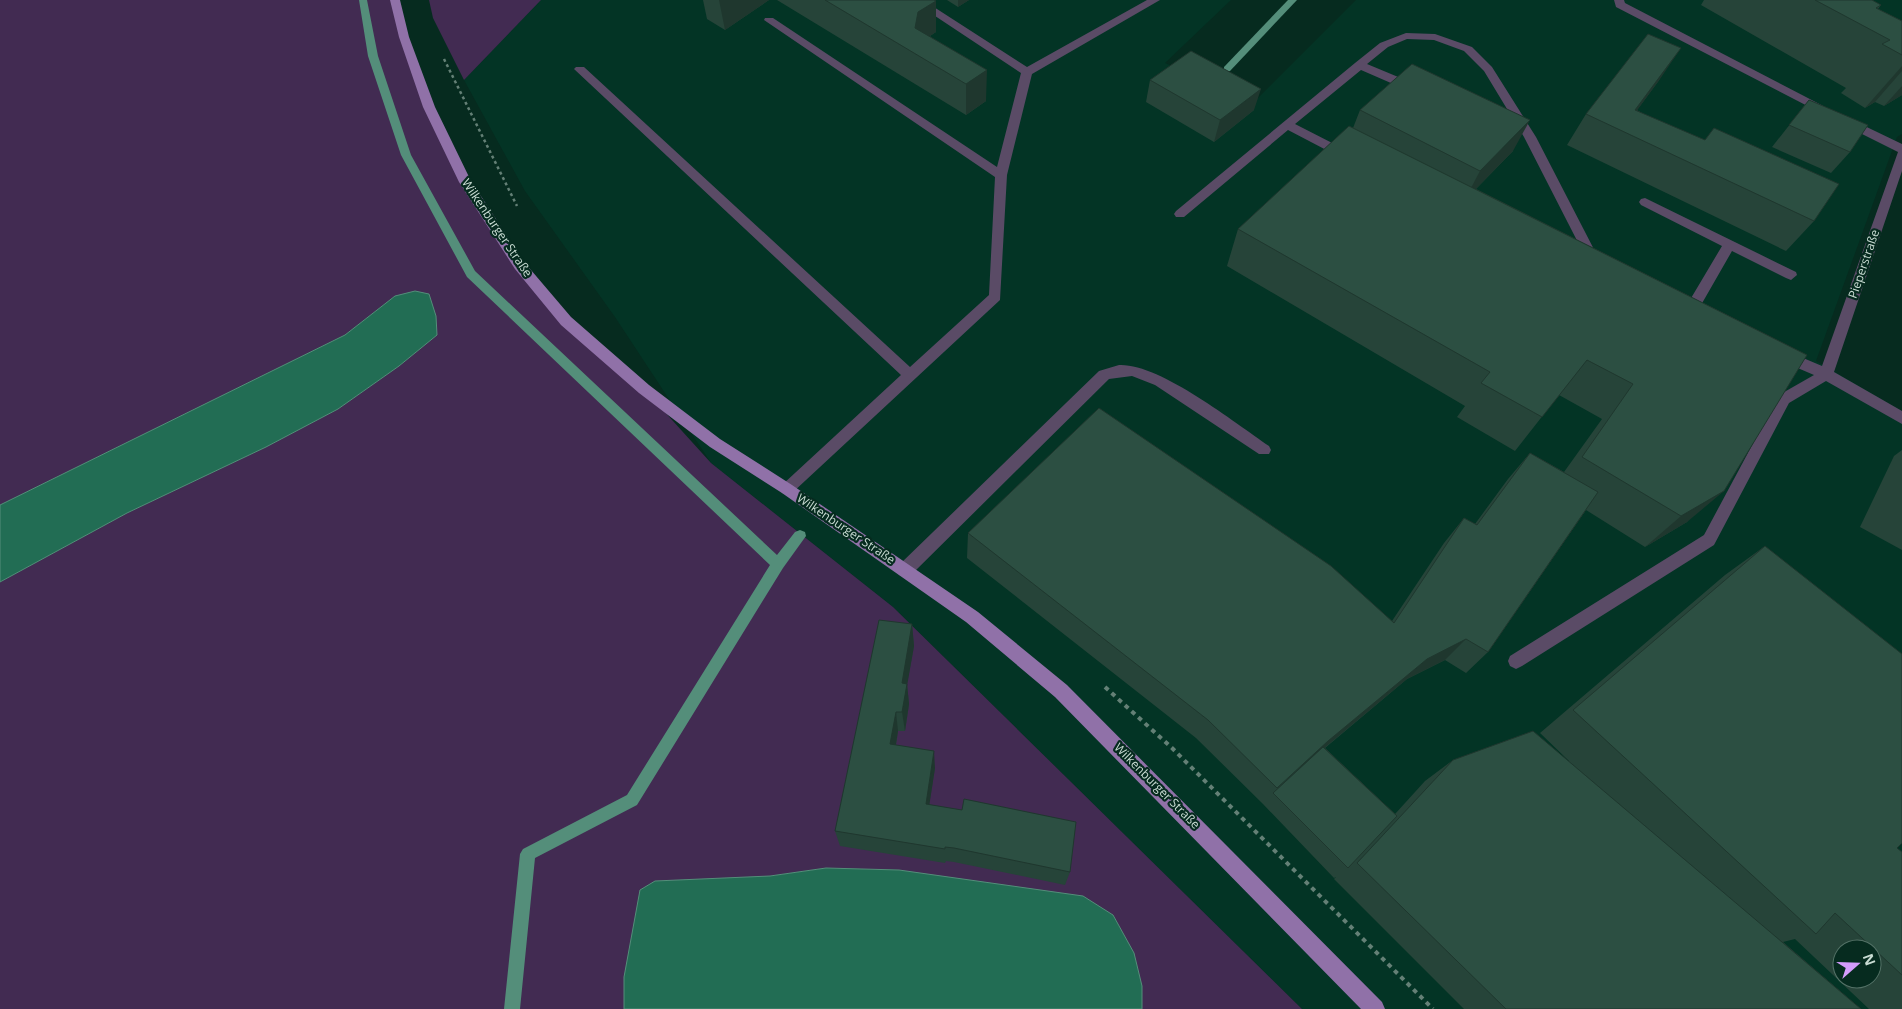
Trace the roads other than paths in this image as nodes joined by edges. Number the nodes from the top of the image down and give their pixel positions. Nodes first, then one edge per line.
1 (394, 0) edge
2 (916, 0) edge
3 (1619, 0) edge
4 (1147, 2) edge
5 (769, 20) dead end
6 (1359, 65) junction
7 (580, 69) dead end
8 (1027, 72) junction
9 (1422, 92) edge
10 (1287, 125) junction
11 (1512, 130) edge
12 (1530, 137) junction
13 (1902, 149) edge
14 (1336, 150) edge
15 (1902, 154) edge
16 (1001, 175) junction
17 (1645, 202) dead end
18 (1180, 214) dead end
19 (1730, 244) junction
20 (1593, 273) edge
21 (1791, 274) dead end
22 (1688, 315) edge
23 (1774, 352) edge
24 (1826, 374) junction
25 (911, 376) junction
26 (1902, 418) edge
27 (1264, 450) dead end
28 (787, 489) junction
29 (905, 570) junction
30 (1516, 661) dead end
31 (1375, 1009) edge

1 - 28 main road, Wilkenburger Straße
2 - 8 street
3 - 13 street
4 - 8 street
5 - 16 street
6 - 9 street
6 - 10 street
6 - 12 street
7 - 25 street
8 - 16 street
10 - 14 street
10 - 18 street
11 - 12 street
12 - 20 street
15 - 24 street, Pieperstraße
16 - 25 street
17 - 19 street
19 - 21 street
19 - 22 street
23 - 24 street
24 - 26 street
24 - 30 street
25 - 28 street
27 - 29 street
28 - 29 main road, Wilkenburger Straße
29 - 31 main road, Wilkenburger Straße

